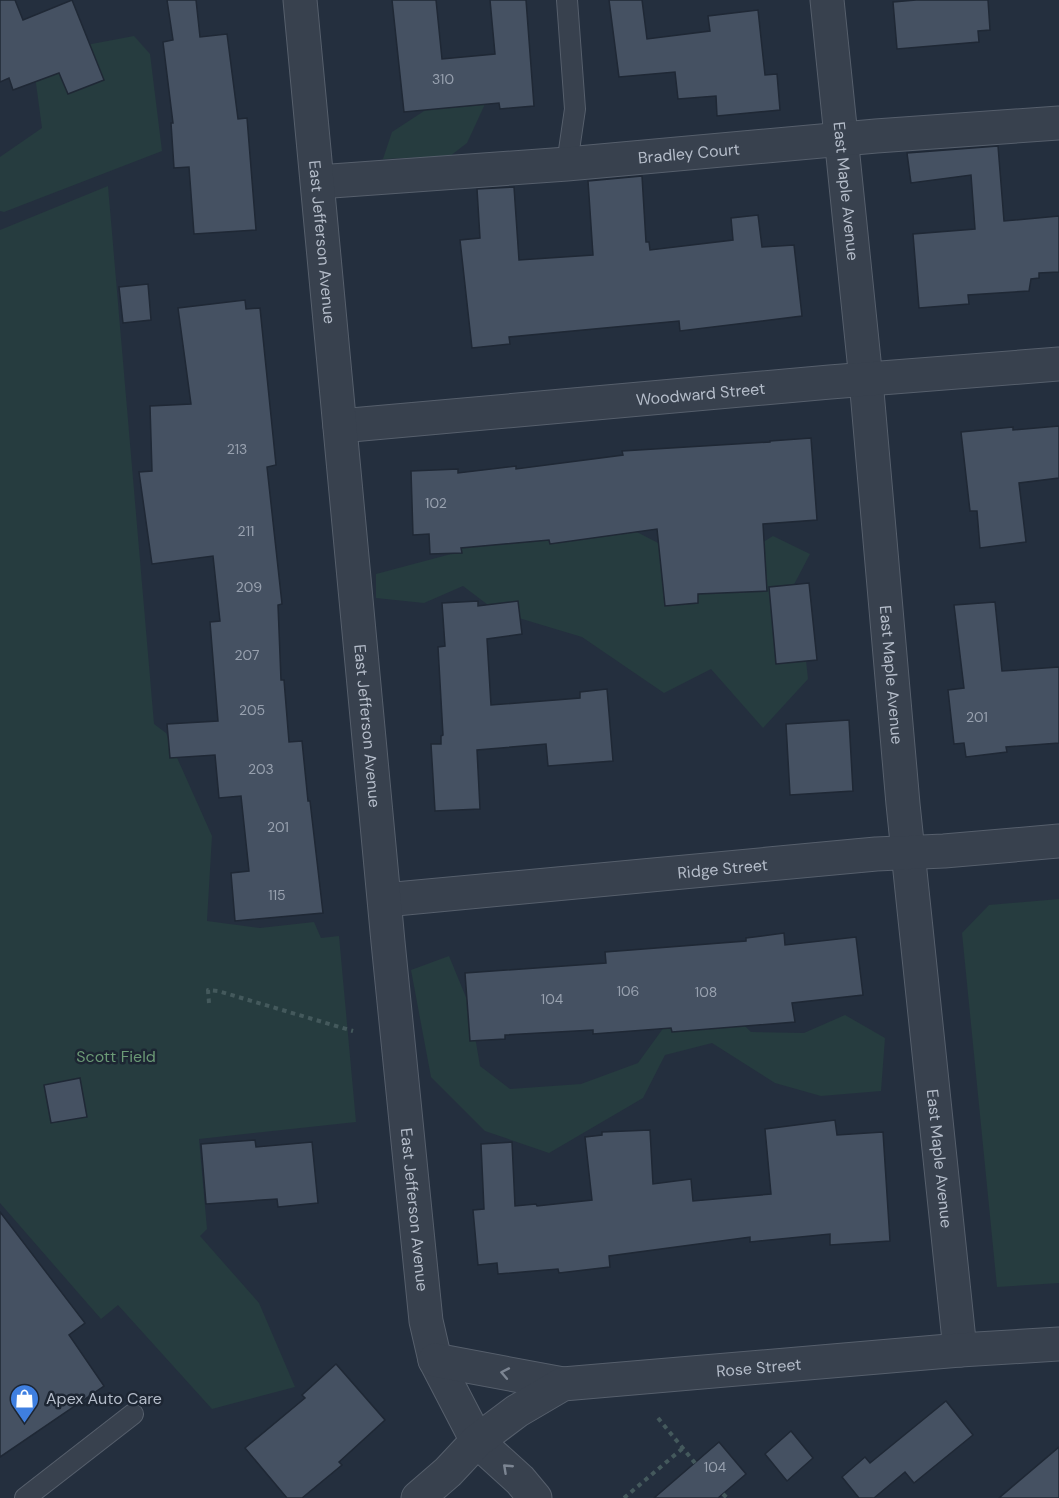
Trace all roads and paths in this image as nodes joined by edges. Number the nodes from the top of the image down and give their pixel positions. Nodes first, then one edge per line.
1 (300, 0) edge
2 (567, 0) edge
3 (827, 0) edge
4 (1059, 123) edge
5 (840, 141) junction
6 (567, 164) junction
7 (318, 182) junction
8 (1059, 364) edge
9 (866, 380) junction
10 (340, 426) junction
11 (1059, 841) edge
12 (909, 852) junction
13 (385, 900) junction
14 (209, 1003) dead end
15 (353, 1031) dead end
16 (960, 1350) junction
17 (1055, 1350) edge
18 (435, 1360) junction
19 (563, 1384) junction
20 (133, 1414) dead end
21 (658, 1418) dead end
22 (477, 1441) junction
23 (683, 1448) junction
24 (695, 1462) dead end
25 (723, 1494) dead end
26 (25, 1498) edge
27 (417, 1498) edge
28 (535, 1498) edge
29 (624, 1498) edge
30 (727, 1498) edge

1 - 7 street, East Jefferson Avenue
2 - 6 lane
3 - 5 street, East Maple Avenue
4 - 5 street, Bradley Court
5 - 6 street, Bradley Court
5 - 9 street, East Maple Avenue
6 - 7 street, Bradley Court
7 - 10 street, East Jefferson Avenue
8 - 9 street, Woodward Street
9 - 10 street, Woodward Street
9 - 12 street, East Maple Avenue
10 - 13 street, East Jefferson Avenue
11 - 12 street, Ridge Street
12 - 13 street, Ridge Street
12 - 16 street, East Maple Avenue
13 - 18 street, East Jefferson Avenue
14 - 15 path
16 - 17 street, Rose Street
16 - 19 street, Rose Street
19 -> 18 street
18 - 22 street, East Jefferson Avenue
19 - 22 street, Rose Street
20 - 26 lane
21 - 23 path
22 - 27 street, Rose Street
28 -> 22 street
23 - 24 path
23 - 29 path
25 - 30 path

